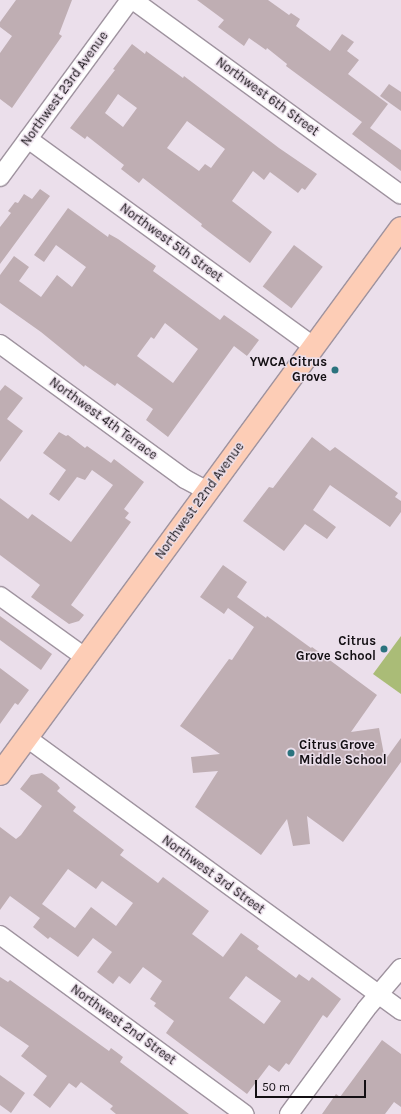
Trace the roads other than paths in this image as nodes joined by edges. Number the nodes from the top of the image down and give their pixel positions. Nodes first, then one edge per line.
1 (132, 0) edge
2 (28, 139) junction
3 (0, 177) edge
4 (401, 195) edge
5 (401, 228) edge
6 (0, 344) edge
7 (314, 348) junction
8 (208, 491) junction
9 (0, 596) edge
10 (86, 658) junction
11 (27, 738) junction
12 (0, 774) edge
13 (0, 936) edge
14 (401, 968) edge
15 (379, 995) junction
16 (401, 1011) edge
17 (246, 1114) edge
18 (289, 1114) edge

1 - 2 street, Northwest 23rd Avenue
1 - 4 street, Northwest 6th Street
2 - 3 street, Northwest 23rd Avenue
2 - 7 street, Northwest 5th Street
5 - 7 main road, Northwest 22nd Avenue
6 - 8 street, Northwest 4th Terrace
7 - 8 main road, Northwest 22nd Avenue
8 - 10 main road, Northwest 22nd Avenue
9 - 10 street
10 - 11 main road, Northwest 22nd Avenue
11 - 12 main road, Northwest 22nd Avenue
11 - 15 street, Northwest 3rd Street
13 - 17 street, Northwest 2nd Street
14 - 15 street
15 - 16 street, Northwest 3rd Street
15 - 18 street

